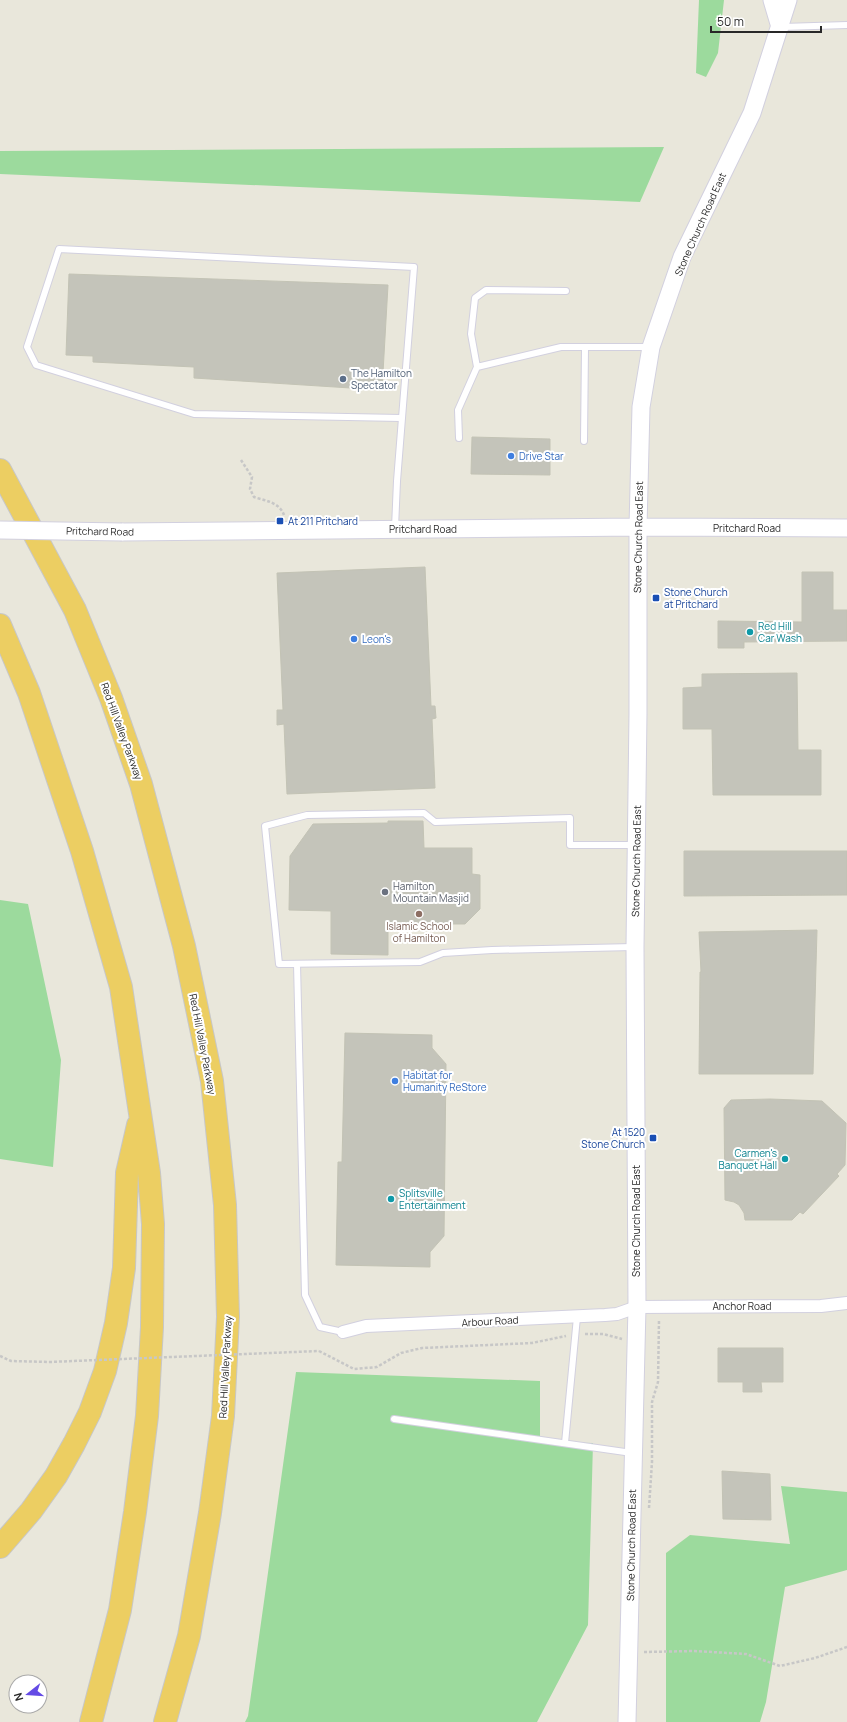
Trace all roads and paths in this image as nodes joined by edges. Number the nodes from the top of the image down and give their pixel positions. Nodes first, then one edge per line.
1 (772, 0) edge
2 (788, 0) edge
3 (847, 25) edge
4 (780, 27) junction
5 (566, 291) dead end
6 (585, 347) junction
7 (651, 347) junction
8 (478, 367) junction
9 (401, 418) junction
10 (459, 438) dead end
11 (584, 441) dead end
12 (241, 460) dead end
13 (0, 470) edge
14 (638, 527) junction
15 (847, 528) edge
16 (395, 529) junction
17 (0, 530) edge
18 (291, 530) junction
19 (0, 625) edge
20 (637, 845) junction
21 (635, 947) junction
22 (297, 964) junction
23 (141, 1114) junction
24 (847, 1304) edge
25 (637, 1307) junction
26 (659, 1307) junction
27 (577, 1317) junction
28 (343, 1332) joint
29 (575, 1334) junction
30 (636, 1342) junction
31 (0, 1356) edge
32 (394, 1419) dead end
33 (565, 1443) junction
34 (633, 1453) junction
35 (649, 1516) dead end
36 (0, 1547) edge
37 (644, 1644) dead end
38 (847, 1647) edge
39 (636, 1652) junction
40 (644, 1660) dead end
41 (91, 1722) edge
42 (165, 1722) edge
43 (627, 1722) edge

1 - 4 main road
2 - 4 main road, Stone Church Road East
3 - 4 lane
4 - 7 main road, Stone Church Road East
5 - 8 lane
6 - 7 lane
6 - 8 lane
6 - 11 lane
7 - 14 main road, Stone Church Road East
8 - 10 lane
9 - 9 lane
9 - 16 lane
12 - 18 path
13 - 42 highway, Red Hill Valley Parkway
14 - 15 main road, Pritchard Road
14 - 16 main road, Pritchard Road
14 - 20 main road, Stone Church Road East
16 - 18 main road, Pritchard Road
17 - 18 main road, Pritchard Road, bridge
19 - 23 highway
20 - 21 main road, Stone Church Road East
20 - 22 lane
21 - 22 lane
21 - 25 main road, Stone Church Road East
22 - 28 lane
23 - 36 highway
23 - 41 highway
24 - 26 street, Anchor Road
25 - 26 street, Anchor Road
25 - 27 street, Arbour Road
25 - 30 main road, Stone Church Road East
26 - 35 path
27 - 28 street, Arbour Road
27 - 29 lane
29 - 30 path
29 - 31 path, bridge
29 - 33 lane
30 - 34 main road, Stone Church Road East
32 - 33 lane
33 - 34 lane
34 - 39 main road, Stone Church Road East
37 - 39 path
38 - 39 path
39 - 40 path
39 - 43 main road, Stone Church Road East

